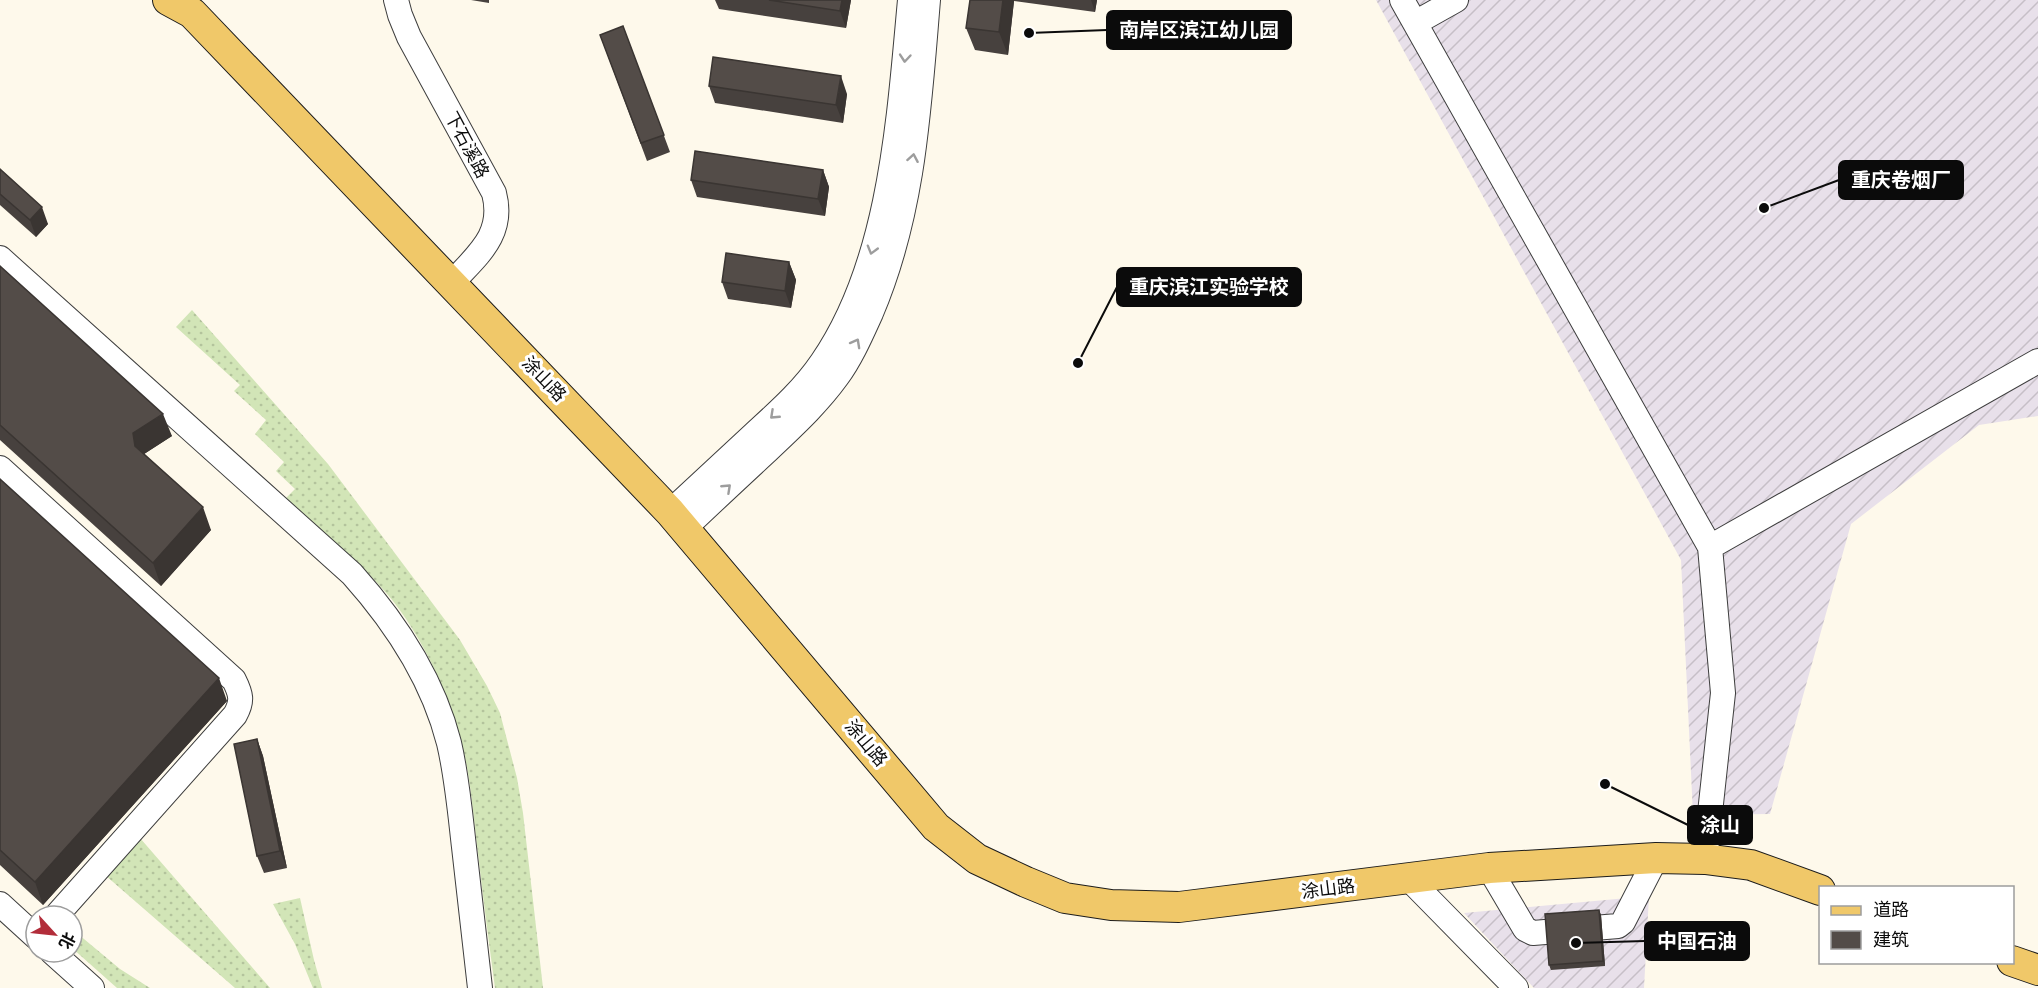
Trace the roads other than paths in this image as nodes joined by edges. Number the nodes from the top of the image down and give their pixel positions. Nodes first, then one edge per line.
1 (168, 0) edge
2 (396, 0) edge
3 (910, 0) edge
4 (928, 0) edge
5 (1401, 0) edge
6 (1456, 0) edge
7 (1415, 23) junction
8 (0, 258) edge
9 (452, 283) junction
10 (2038, 361) edge
11 (0, 468) edge
12 (678, 520) junction
13 (1710, 548) junction
14 (1656, 858) junction
15 (1705, 859) junction
16 (1489, 868) junction
17 (1409, 879) junction
18 (1819, 889) edge
19 (0, 904) edge
20 (67, 904) edge
21 (24, 926) edge
22 (2014, 961) edge
23 (65, 964) edge
24 (2038, 970) edge
25 (92, 988) edge
26 (480, 988) edge
27 (1516, 988) edge

1 - 9 main road, 涂山路
2 - 9 street, 下石溪路
3 -> 12 street
12 -> 4 street
5 - 7 street
6 - 7 street
7 - 13 street
8 - 26 street
9 - 12 main road, 涂山路
10 - 13 street
11 - 20 street
12 - 17 main road, 涂山路
13 - 15 street
14 - 15 main road, 涂山路
14 - 16 main road, 涂山路
14 - 16 street
15 - 18 main road, 涂山路
16 - 17 main road, 涂山路
17 - 27 street
19 - 21 street
22 - 24 main road
23 - 25 street

